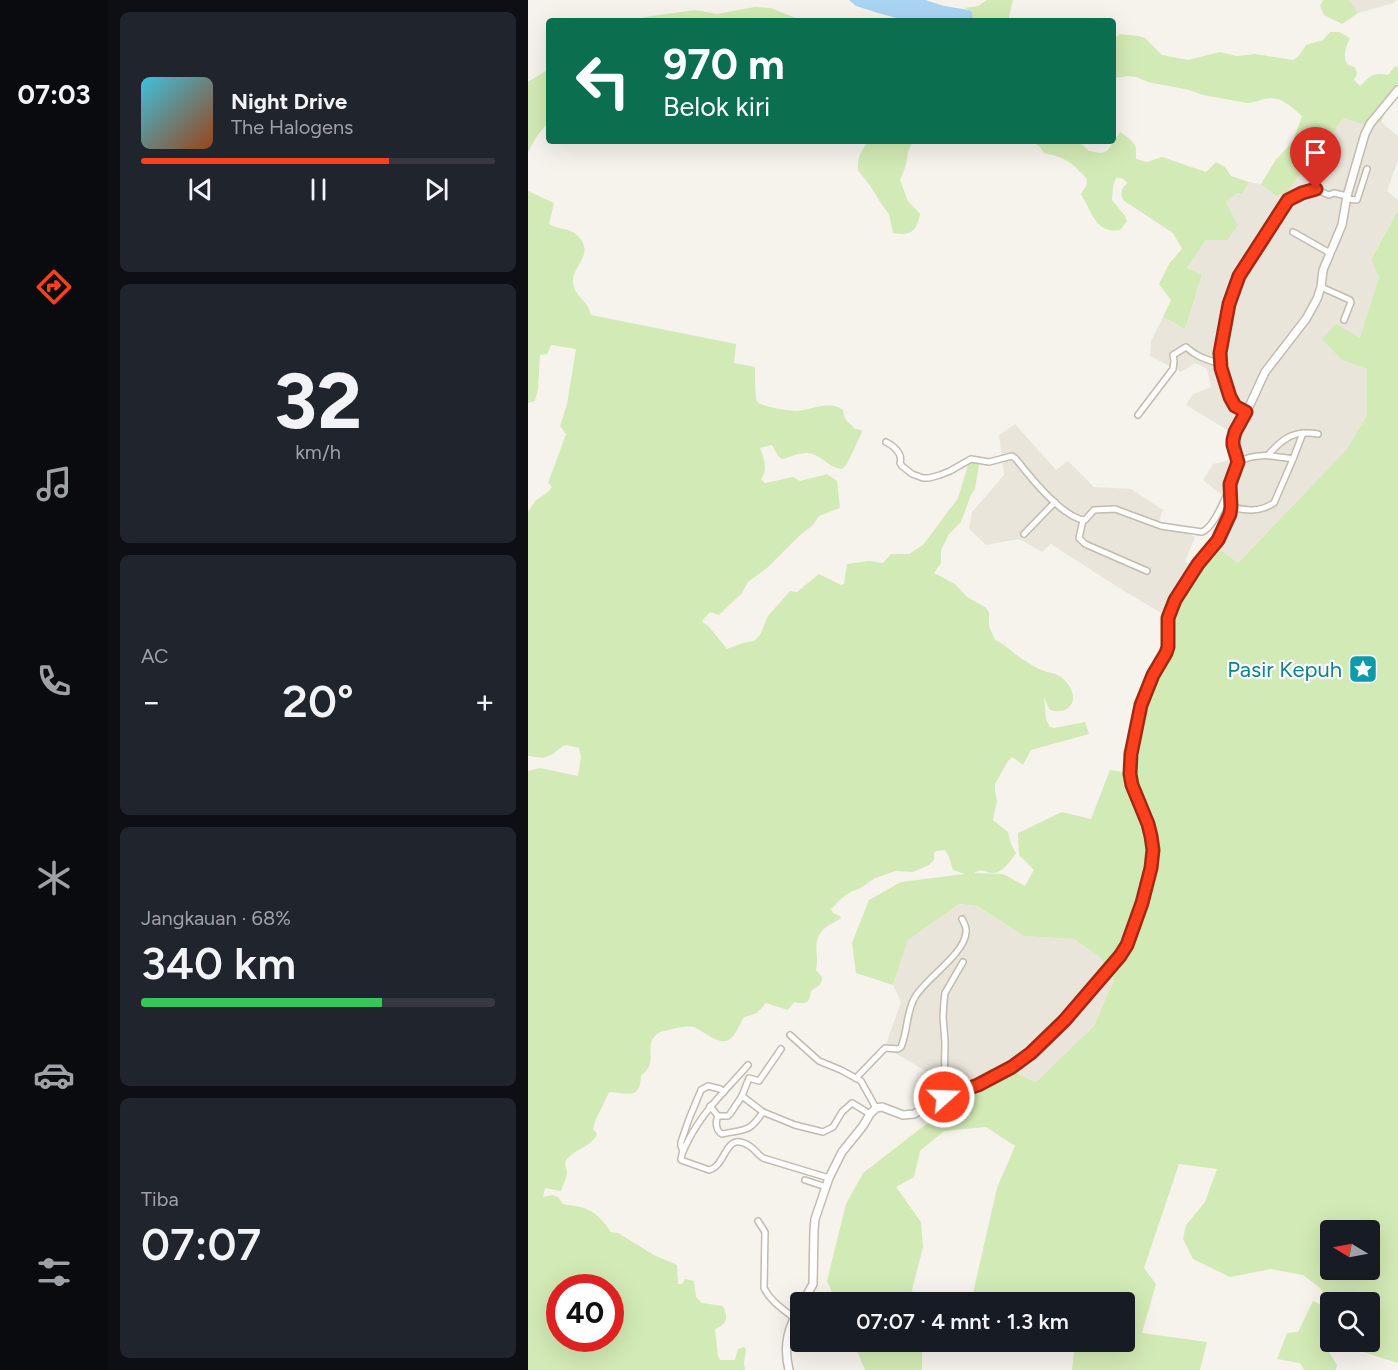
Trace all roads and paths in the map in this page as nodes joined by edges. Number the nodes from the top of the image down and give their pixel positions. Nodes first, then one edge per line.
1 (1398, 90) edge
2 (1367, 169) dead end
3 (1347, 197) junction
4 (1293, 231) dead end
5 (1330, 253) junction
6 (1321, 287) junction
7 (1344, 320) dead end
8 (1221, 363) junction
9 (1246, 412) junction
10 (1138, 415) dead end
11 (1303, 433) junction
12 (1318, 434) dead end
13 (886, 442) dead end
14 (1268, 455) junction
15 (1293, 459) junction
16 (1238, 462) junction
17 (1229, 490) junction
18 (1055, 502) junction
19 (1231, 507) junction
20 (1083, 520) junction
21 (1024, 534) dead end
22 (1147, 571) dead end
23 (962, 919) dead end
24 (963, 962) dead end
25 (790, 1035) dead end
26 (781, 1049) dead end
27 (748, 1065) dead end
28 (856, 1078) junction
29 (724, 1092) junction
30 (742, 1096) junction
31 (944, 1097) junction
32 (710, 1106) junction
33 (876, 1108) junction
34 (764, 1112) junction
35 (870, 1114) junction
36 (718, 1116) junction
37 (683, 1151) junction
38 (829, 1178) junction
39 (805, 1180) dead end
40 (826, 1187) junction
41 (758, 1221) dead end
42 (809, 1292) edge
43 (790, 1315) edge
44 (790, 1331) edge
45 (789, 1370) edge

1 - 3 street
2 - 3 street
3 - 5 street
3 - 8 street
4 - 5 street
5 - 6 street
6 - 7 street
6 - 9 street
8 - 9 street
8 - 10 street
9 - 16 street
11 - 12 street
11 - 14 street
11 - 15 street
13 - 18 street
14 - 15 street
14 - 16 street
15 - 19 street
16 - 17 street
17 - 19 street
17 - 20 street
18 - 20 street
18 - 21 street
19 - 31 street
20 - 22 street
23 - 28 street
24 - 31 street
25 - 28 street
26 - 30 street
27 - 29 street
28 - 33 street
29 - 32 street
29 - 37 street
30 - 34 street
30 - 36 street
31 - 33 street
32 - 36 street
32 - 37 street
33 - 35 street
34 - 35 street
34 - 36 street
35 - 38 street
37 - 38 street
38 - 40 street
39 - 40 street
40 - 42 street
41 - 43 street
44 - 45 street

